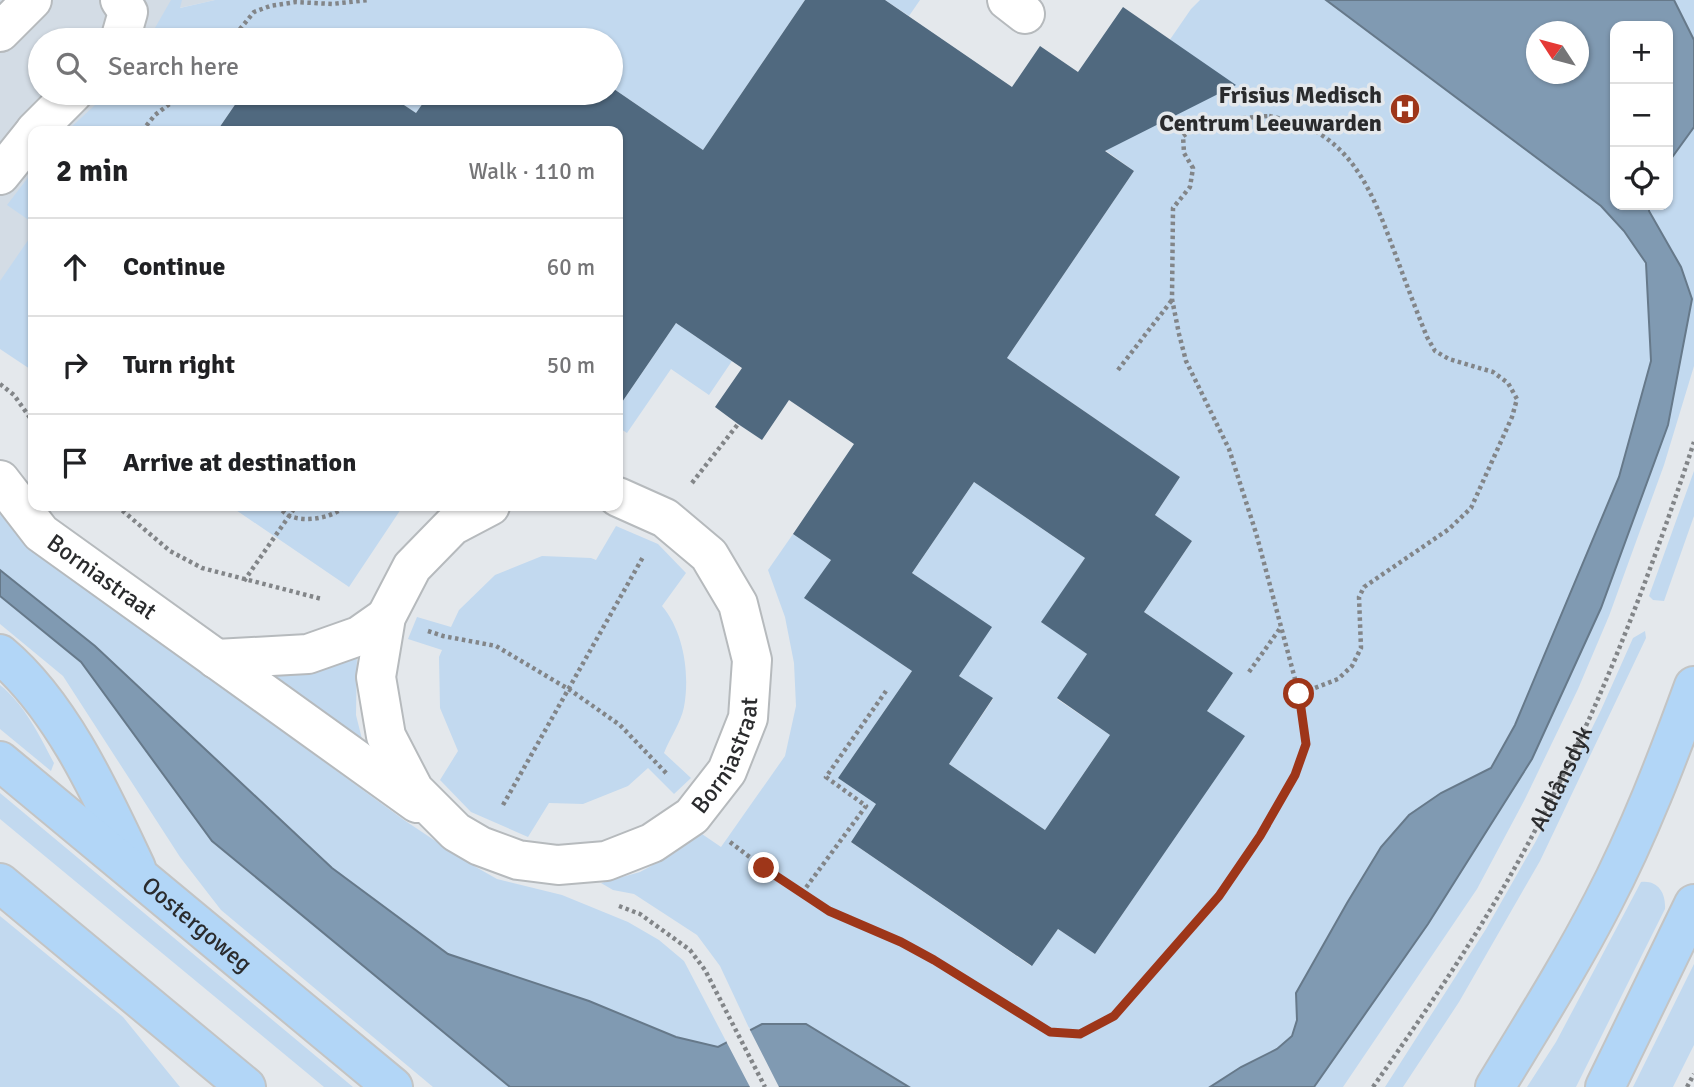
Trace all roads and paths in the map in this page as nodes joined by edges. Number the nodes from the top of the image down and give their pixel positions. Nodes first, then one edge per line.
1 (32, 0) edge
2 (120, 0) edge
3 (368, 0) edge
4 (123, 28) edge
5 (241, 28) edge
6 (0, 32) edge
7 (61, 105) edge
8 (168, 105) edge
9 (41, 126) edge
10 (146, 126) edge
11 (28, 140) edge
12 (0, 175) edge
13 (1172, 299) junction
14 (1118, 370) dead end
15 (0, 384) edge
16 (28, 415) edge
17 (738, 424) dead end
18 (1694, 442) edge
19 (0, 480) edge
20 (623, 499) edge
21 (282, 511) edge
22 (292, 511) edge
23 (336, 511) edge
24 (480, 511) edge
25 (289, 516) junction
26 (665, 518) junction
27 (244, 581) dead end
28 (386, 617) junction
29 (1282, 626) junction
30 (0, 654) edge
31 (216, 659) junction
32 (1249, 672) dead end
33 (1694, 686) edge
34 (886, 691) dead end
35 (1299, 694) junction
36 (0, 761) edge
37 (468, 839) junction
38 (727, 839) dead end
39 (558, 865) junction
40 (142, 879) junction
41 (0, 883) edge
42 (802, 893) junction
43 (1694, 904) edge
44 (1694, 1074) edge
45 (246, 1087) edge
46 (393, 1087) edge
47 (765, 1087) edge
48 (1374, 1087) edge
49 (1495, 1087) edge
50 (1605, 1087) edge
51 (1687, 1087) edge

1 - 6 lane
2 - 4 lane
3 - 5 path
7 - 9 lane
8 - 10 path
11 - 12 lane
13 - 14 path
13 - 29 path
13 - 35 path
15 - 16 path
17 - 26 path
18 - 48 path, Aldlânsdyk
19 - 31 lane, Borniastraat
20 - 26 lane, Borniastraat
21 - 25 path
22 - 25 path
23 - 25 path
24 - 28 lane, Borniastraat
25 - 27 path
26 - 37 path
26 - 39 lane, Borniastraat
28 - 31 lane, Borniastraat
28 - 37 lane, Borniastraat
29 - 32 path
29 - 35 path
30 - 40 main road
31 - 37 lane, Borniastraat
33 - 49 main road
34 - 42 path
35 - 42 path
36 - 40 main road, Oostergoweg
37 - 39 lane, Borniastraat
38 - 42 path
39 - 47 path
40 - 46 main road, Oostergoweg
41 - 45 main road
43 - 50 main road
44 - 51 path

